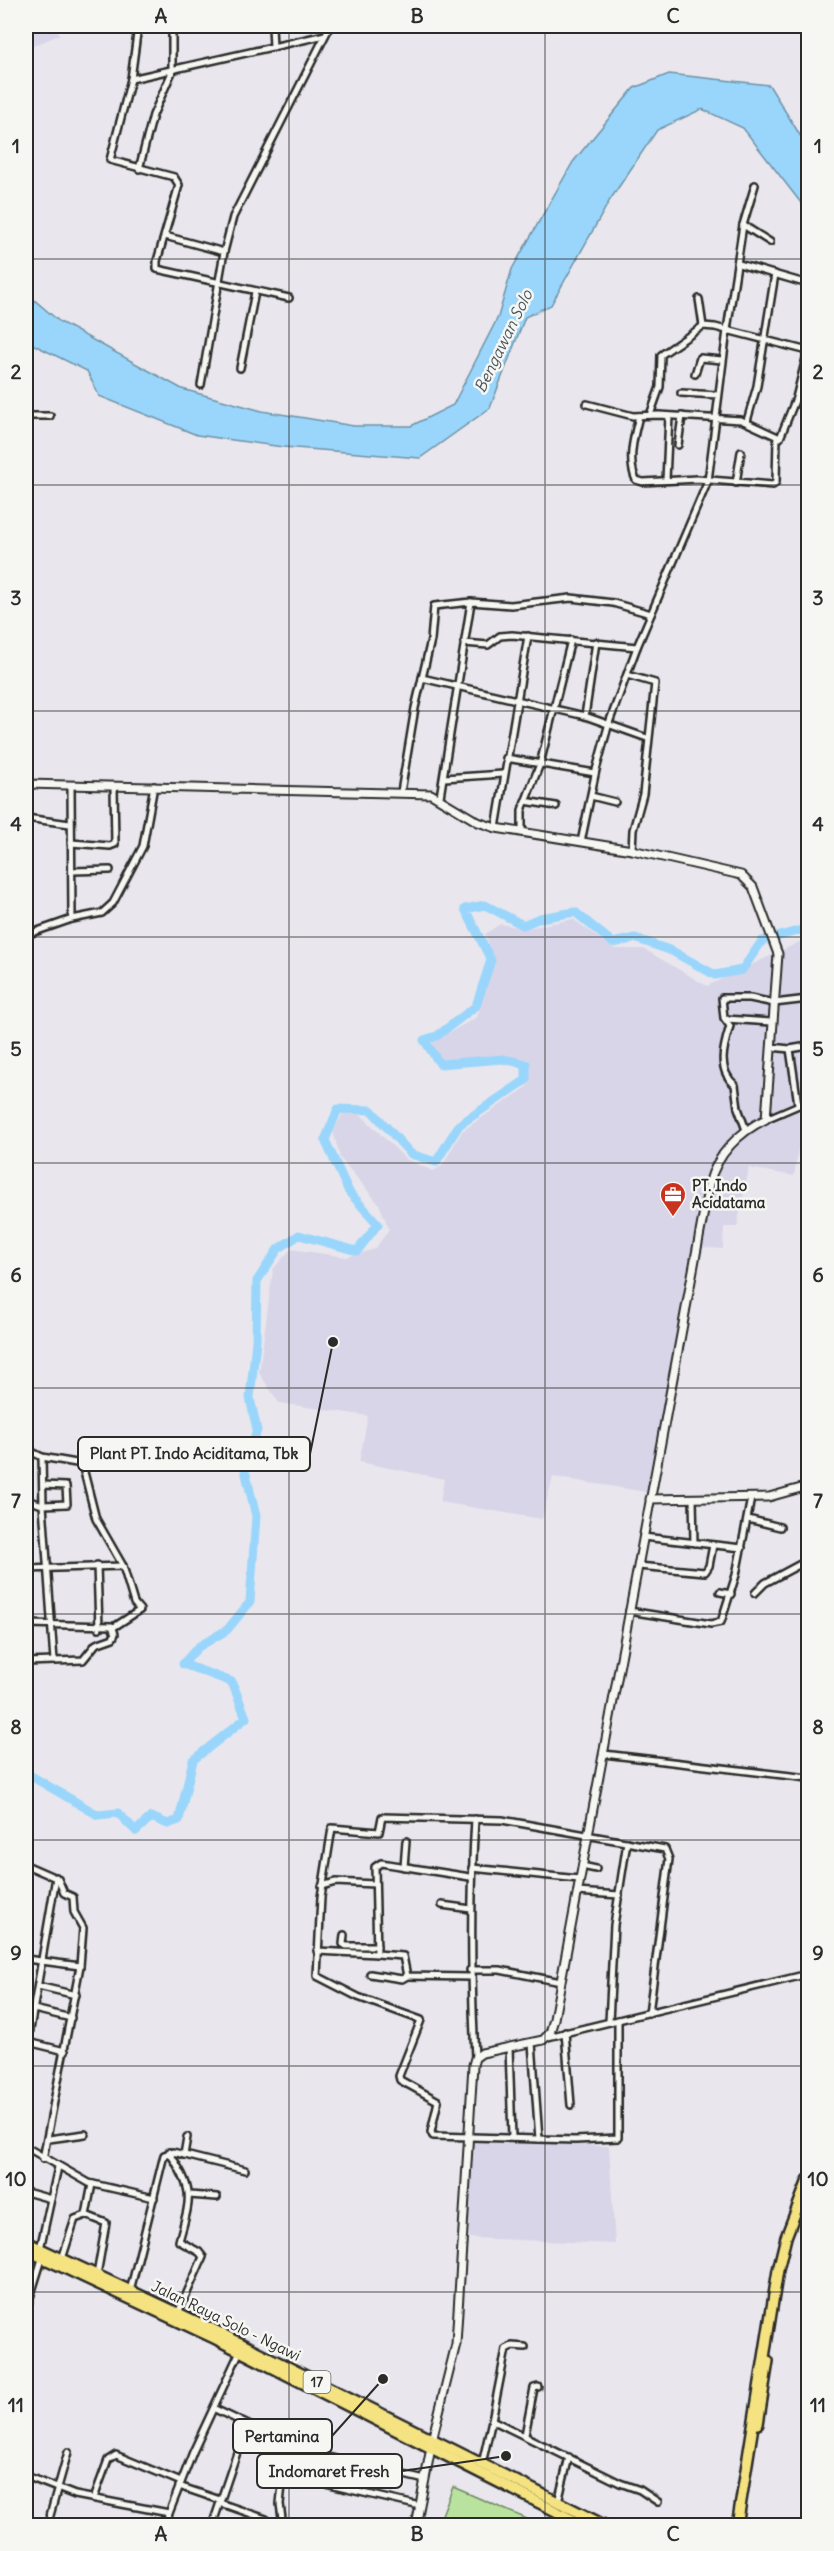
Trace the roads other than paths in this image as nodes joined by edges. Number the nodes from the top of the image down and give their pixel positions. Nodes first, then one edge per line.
1 (138, 26) edge
2 (172, 26) edge
3 (253, 26) edge
4 (264, 26) edge
5 (272, 26) edge
6 (330, 26) edge
7 (325, 35) junction
8 (273, 47) junction
9 (172, 72) junction
10 (131, 79) junction
11 (139, 169) junction
12 (755, 185) dead end
13 (743, 225) junction
14 (165, 236) junction
15 (770, 242) dead end
16 (224, 252) junction
17 (739, 264) junction
18 (775, 274) junction
19 (218, 284) junction
20 (808, 284) edge
21 (255, 292) junction
22 (289, 298) dead end
23 (699, 299) dead end
24 (702, 326) junction
25 (726, 330) junction
26 (764, 339) junction
27 (808, 350) edge
28 (722, 360) junction
29 (240, 368) dead end
30 (695, 374) dead end
31 (201, 385) dead end
32 (681, 393) dead end
33 (718, 395) junction
34 (587, 404) dead end
35 (650, 415) junction
36 (26, 416) edge
37 (50, 416) dead end
38 (669, 416) junction
39 (682, 416) junction
40 (639, 417) junction
41 (715, 419) junction
42 (747, 422) junction
43 (777, 437) junction
44 (678, 445) dead end
45 (741, 452) dead end
46 (666, 480) junction
47 (708, 481) junction
48 (736, 483) junction
49 (471, 602) junction
50 (651, 614) junction
51 (528, 636) junction
52 (571, 640) junction
53 (596, 642) junction
54 (464, 643) junction
55 (637, 648) junction
56 (627, 675) junction
57 (422, 678) junction
58 (457, 686) junction
59 (517, 700) junction
60 (552, 708) junction
61 (585, 716) junction
62 (609, 723) junction
63 (647, 738) junction
64 (506, 758) junction
65 (540, 764) junction
66 (595, 773) junction
67 (503, 774) junction
68 (444, 778) junction
69 (26, 784) edge
70 (71, 786) junction
71 (154, 786) junction
72 (114, 787) junction
73 (401, 792) junction
74 (591, 796) junction
75 (440, 798) junction
76 (525, 801) junction
77 (615, 802) dead end
78 (556, 806) dead end
79 (26, 818) edge
80 (70, 824) junction
81 (496, 828) junction
82 (522, 833) junction
83 (581, 842) junction
84 (71, 843) junction
85 (632, 850) junction
86 (111, 870) dead end
87 (72, 871) junction
88 (26, 902) edge
89 (72, 919) junction
90 (28, 934) edge
91 (808, 999) edge
92 (774, 1003) junction
93 (724, 1018) junction
94 (772, 1022) junction
95 (808, 1046) edge
96 (771, 1047) junction
97 (790, 1049) junction
98 (808, 1101) edge
99 (798, 1104) junction
100 (766, 1119) junction
101 (746, 1130) junction
102 (26, 1449) edge
103 (42, 1457) junction
104 (43, 1485) junction
105 (808, 1486) edge
106 (650, 1498) junction
107 (751, 1498) junction
108 (693, 1499) junction
109 (26, 1500) edge
110 (42, 1505) junction
111 (748, 1519) junction
112 (780, 1527) dead end
113 (643, 1537) junction
114 (694, 1543) junction
115 (713, 1545) junction
116 (742, 1548) junction
117 (808, 1560) edge
118 (97, 1565) junction
119 (123, 1566) junction
120 (638, 1566) junction
121 (47, 1567) junction
122 (26, 1569) edge
123 (720, 1592) dead end
124 (755, 1593) dead end
125 (731, 1594) junction
126 (629, 1611) junction
127 (26, 1624) edge
128 (51, 1624) junction
129 (114, 1627) junction
130 (99, 1628) junction
131 (54, 1661) junction
132 (26, 1662) edge
133 (604, 1754) junction
134 (808, 1778) edge
135 (475, 1819) junction
136 (588, 1836) junction
137 (406, 1841) dead end
138 (627, 1842) junction
139 (26, 1865) edge
140 (582, 1866) junction
141 (404, 1867) junction
142 (472, 1868) junction
143 (596, 1869) dead end
144 (56, 1877) junction
145 (470, 1877) junction
146 (579, 1879) junction
147 (374, 1884) junction
148 (322, 1886) junction
149 (577, 1892) junction
150 (619, 1895) junction
151 (442, 1905) dead end
152 (471, 1909) junction
153 (344, 1935) dead end
154 (377, 1946) junction
155 (317, 1951) junction
156 (377, 1954) junction
157 (26, 1959) edge
158 (42, 1962) junction
159 (80, 1966) junction
160 (470, 1970) junction
161 (370, 1974) dead end
162 (808, 1974) edge
163 (407, 1976) junction
164 (470, 1977) junction
165 (561, 1982) junction
166 (38, 1986) junction
167 (76, 1995) junction
168 (34, 2009) junction
169 (649, 2013) junction
170 (71, 2018) junction
171 (618, 2020) junction
172 (609, 2022) junction
173 (566, 2032) junction
174 (548, 2037) junction
175 (532, 2043) junction
176 (27, 2044) edge
177 (509, 2047) junction
178 (65, 2051) junction
179 (26, 2053) edge
180 (475, 2058) junction
181 (571, 2105) dead end
182 (85, 2134) dead end
183 (187, 2137) dead end
184 (469, 2138) junction
185 (512, 2138) junction
186 (49, 2139) junction
187 (539, 2139) junction
188 (26, 2147) edge
189 (169, 2152) junction
190 (184, 2155) junction
191 (43, 2159) junction
192 (58, 2167) junction
193 (245, 2170) dead end
194 (808, 2180) edge
195 (92, 2184) junction
196 (26, 2192) edge
197 (189, 2195) junction
198 (808, 2196) edge
199 (217, 2197) dead end
200 (154, 2198) junction
201 (51, 2199) junction
202 (86, 2215) junction
203 (26, 2242) edge
204 (26, 2250) edge
205 (41, 2254) junction
206 (62, 2259) junction
207 (97, 2276) junction
208 (130, 2291) junction
209 (28, 2304) dead end
210 (178, 2313) junction
211 (525, 2347) dead end
212 (240, 2351) junction
213 (538, 2387) dead end
214 (215, 2409) junction
215 (492, 2420) junction
216 (246, 2426) junction
217 (525, 2435) junction
218 (432, 2444) junction
219 (286, 2447) junction
220 (68, 2452) dead end
221 (569, 2457) junction
222 (482, 2464) junction
223 (282, 2474) junction
224 (26, 2476) edge
225 (425, 2480) junction
226 (180, 2484) junction
227 (59, 2488) junction
228 (94, 2498) junction
229 (220, 2502) junction
230 (558, 2502) junction
231 (657, 2502) dead end
232 (420, 2506) junction
233 (169, 2513) junction
234 (563, 2516) junction
235 (50, 2519) dead end
236 (266, 2519) dead end
237 (164, 2526) edge
238 (212, 2526) edge
239 (283, 2526) edge
240 (416, 2526) edge
241 (559, 2526) edge
242 (585, 2526) edge
243 (606, 2526) edge
244 (737, 2526) edge
245 (743, 2526) edge

1 - 10 street
2 - 9 street
3 - 4 street
5 - 8 street
6 - 7 street
7 - 8 street
7 - 16 street
8 - 9 street
9 - 10 street
9 - 11 street
10 - 11 street
11 - 14 street
12 - 13 street
13 - 15 street
13 - 17 street
14 - 16 street
14 - 19 street
16 - 19 street
17 - 18 street
17 - 25 street
18 - 20 street
18 - 26 street
19 - 21 street
19 - 31 street
21 - 22 street
21 - 29 street
23 - 24 street
24 - 25 street
24 - 35 street
25 - 26 street
25 - 28 street
26 - 27 street
26 - 42 street
27 - 43 street
28 - 30 street
28 - 33 street
32 - 33 street
33 - 41 street
34 - 40 street
35 - 38 street
35 - 40 street
36 - 37 street
38 - 39 street
38 - 46 street
39 - 41 street
39 - 44 street
40 - 46 street
41 - 42 street
41 - 47 street
42 - 43 street
43 - 48 street
45 - 48 street
46 - 47 street
47 - 48 street
47 - 50 street
49 - 50 street
49 - 54 street
49 - 57 street
50 - 55 street
51 - 52 street
51 - 54 street
51 - 59 street
52 - 53 street
52 - 60 street
53 - 55 street
53 - 61 street
54 - 58 street
55 - 56 street
56 - 62 street
56 - 63 street
57 - 58 street
57 - 73 street
58 - 59 street
58 - 68 street
59 - 60 street
59 - 64 street
60 - 61 street
60 - 65 street
61 - 62 street
62 - 63 street
62 - 66 street
63 - 85 street
64 - 65 street
64 - 67 street
65 - 66 street
65 - 76 street
66 - 74 street
67 - 68 street
67 - 81 street
68 - 75 street
69 - 70 street
70 - 72 street
70 - 80 street
71 - 72 street
71 - 73 street
71 - 89 street
72 - 84 street
73 - 75 street
74 - 77 street
74 - 83 street
75 - 81 street
76 - 78 street
76 - 82 street
79 - 80 street
80 - 84 street
81 - 82 street
82 - 83 street
83 - 85 street
84 - 87 street
85 - 92 street
86 - 87 street
87 - 89 street
88 - 90 street
89 - 90 street
91 - 92 street
92 - 93 street
92 - 94 street
93 - 94 street
93 - 101 street
94 - 96 street
95 - 97 street
96 - 97 street
96 - 100 street
97 - 99 street
98 - 99 street
99 - 100 street
100 - 101 street
101 - 106 street
102 - 103 street
103 - 104 street
103 - 119 street
104 - 110 street
104 - 110 street
105 - 107 street
106 - 108 street
106 - 113 street
107 - 108 street
107 - 111 street
108 - 114 street
109 - 110 street
110 - 121 street
111 - 112 street
111 - 116 street
113 - 114 street
113 - 120 street
114 - 115 street
115 - 116 street
115 - 120 street
116 - 125 street
117 - 124 street
118 - 119 street
118 - 121 street
118 - 130 street
119 - 129 street
120 - 126 street
121 - 122 street
121 - 128 street
123 - 125 street
125 - 126 street
126 - 133 street
127 - 128 street
128 - 130 street
128 - 131 street
129 - 130 street
129 - 131 street
131 - 132 street
133 - 134 street
133 - 136 street
135 - 136 street
135 - 142 street
135 - 148 street
136 - 138 street
136 - 140 street
137 - 141 street
138 - 150 street
138 - 169 street
139 - 144 street
140 - 143 street
140 - 146 street
141 - 145 street
141 - 147 street
142 - 145 street
142 - 146 street
144 - 158 street
144 - 159 street
145 - 152 street
146 - 149 street
147 - 148 street
147 - 154 street
148 - 155 street
149 - 150 street
149 - 165 street
150 - 172 street
151 - 152 street
152 - 160 street
153 - 154 street
154 - 156 street
155 - 156 street
155 - 184 street
156 - 163 street
157 - 158 street
158 - 159 street
158 - 166 street
159 - 167 street
160 - 164 street
160 - 165 street
161 - 163 street
162 - 169 street
163 - 164 street
164 - 180 street
165 - 174 street
166 - 167 street
166 - 168 street
167 - 170 street
168 - 170 street
168 - 176 street
169 - 171 street
170 - 178 street
171 - 172 street
171 - 187 street
172 - 173 street
173 - 174 street
173 - 181 street
174 - 175 street
175 - 177 street
175 - 187 street
176 - 178 street
176 - 179 street
177 - 180 street
177 - 185 street
178 - 186 street
180 - 184 street
182 - 186 street
183 - 190 street
184 - 185 street
184 - 218 street
185 - 187 street
186 - 191 street
188 - 191 street
189 - 190 street
189 - 197 street
189 - 200 street
190 - 193 street
191 - 192 street
192 - 195 street
192 - 201 street
194 - 244 highway
195 - 200 street
195 - 202 street
196 - 201 street
197 - 199 street
197 - 210 street
198 - 245 highway
200 - 208 street
201 - 205 street
202 - 206 street
202 - 207 street
203 - 205 highway, Jalan Raya Solo - Ngawi / 17
204 - 205 highway, Jalan Raya Solo - Ngawi / 17
205 - 206 highway, Jalan Raya Solo - Ngawi / 17
205 - 209 street
205 - 212 highway, Jalan Raya Solo - Ngawi / 17
206 - 207 highway, Jalan Raya Solo - Ngawi / 17
207 - 208 highway, Jalan Raya Solo - Ngawi / 17
208 - 210 highway, Jalan Raya Solo - Ngawi / 17
210 - 218 highway, Jalan Raya Solo - Ngawi / 17
211 - 215 street
212 - 214 street
212 - 218 highway, Jalan Raya Solo - Ngawi / 17
213 - 217 street
214 - 216 street
214 - 226 street
215 - 217 street
215 - 222 street
216 - 219 street
216 - 229 street
217 - 221 street
218 - 222 highway, Jalan Raya Solo - Ngawi / 17
218 - 225 street
218 - 234 highway, Jalan Raya Solo - Ngawi / 17
219 - 223 street
219 - 225 street
220 - 227 street
221 - 230 street
221 - 231 street
222 - 230 highway, Jalan Raya Solo - Ngawi / 17
223 - 232 street
223 - 239 street
224 - 227 street
225 - 232 street
226 - 228 street
226 - 229 street
226 - 233 street
227 - 228 street
227 - 235 street
228 - 233 street
229 - 236 street
229 - 238 street
230 - 243 highway, Jalan Raya Solo - Ngawi / 17
232 - 240 street
233 - 237 street
234 - 241 street
234 - 242 highway, Jalan Raya Solo - Ngawi / 17

